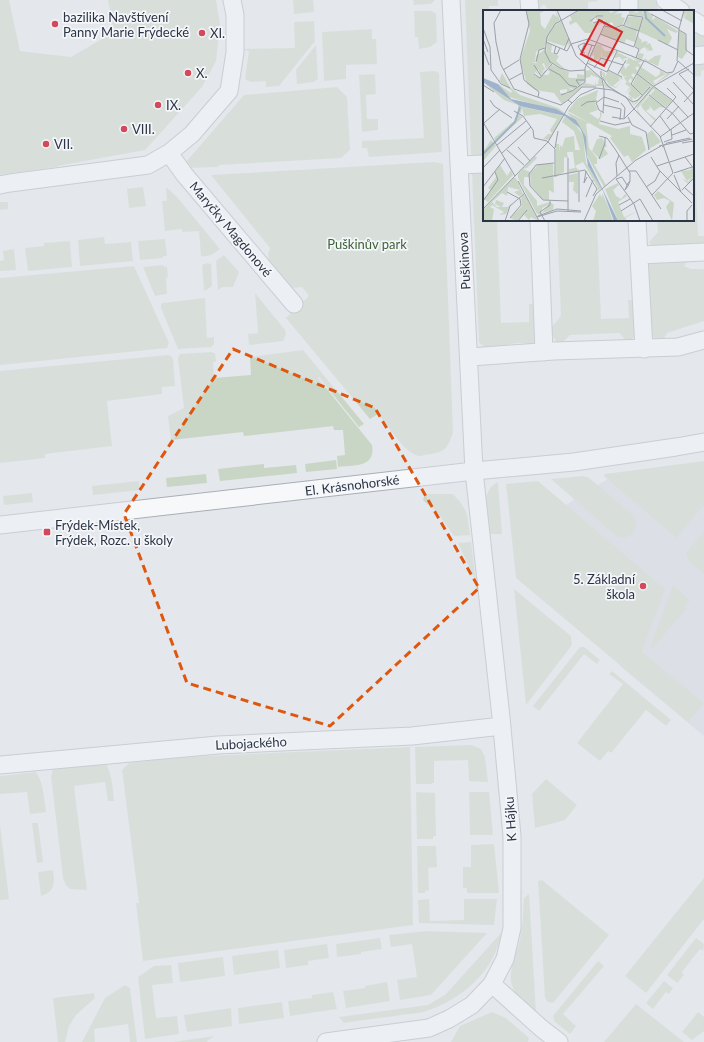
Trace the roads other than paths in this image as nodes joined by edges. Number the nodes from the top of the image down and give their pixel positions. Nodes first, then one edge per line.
1 (232, 0) edge
2 (451, 0) edge
3 (529, 0) edge
4 (628, 0) edge
5 (665, 0) edge
6 (530, 10) edge
7 (629, 10) edge
8 (679, 10) edge
9 (694, 21) edge
10 (704, 27) edge
11 (704, 55) edge
12 (694, 56) edge
13 (169, 153) junction
14 (483, 164) edge
15 (459, 165) junction
16 (0, 185) edge
17 (539, 221) edge
18 (637, 221) edge
19 (704, 252) edge
20 (638, 255) junction
21 (294, 304) dead end
22 (704, 340) edge
23 (644, 349) junction
24 (544, 352) junction
25 (470, 357) junction
26 (704, 442) edge
27 (474, 471) junction
28 (0, 525) edge
29 (502, 726) junction
30 (0, 765) edge
31 (492, 984) junction
32 (326, 1042) edge
33 (559, 1042) edge

1 - 13 street
2 - 15 street, Puškinova
3 - 6 street
4 - 7 street
5 - 8 street
9 - 10 street
11 - 12 street
13 - 16 street
13 - 21 street, Maryčky Magdonové
14 - 15 street
15 - 25 street, Puškinova
17 - 24 street
18 - 20 street
19 - 20 street
20 - 23 street
22 - 23 street
23 - 24 street
24 - 25 street
25 - 27 street, Puškinova
26 - 27 street, El. Krásnohorské
27 - 28 street, El. Krásnohorské
27 - 29 street, K Hájku
29 - 30 street, Lubojackého
29 - 31 street, K Hájku
31 - 32 street, K Hájku
31 - 33 street

